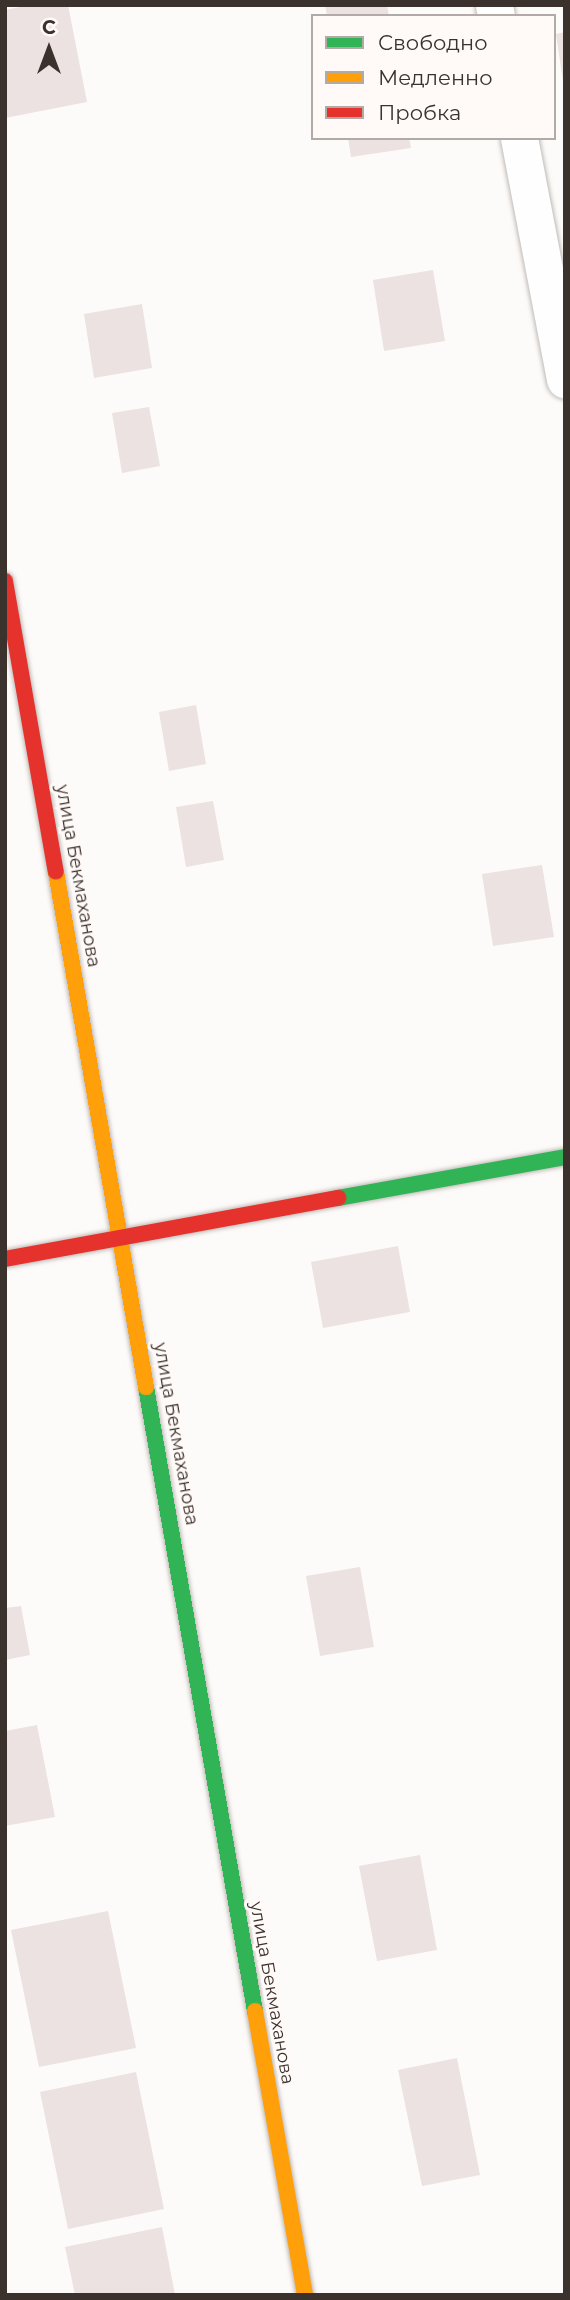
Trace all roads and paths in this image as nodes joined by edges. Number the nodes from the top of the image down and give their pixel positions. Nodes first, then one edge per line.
1 (519, 140) edge
2 (565, 380) edge
3 (5, 581) edge
4 (565, 1157) edge
5 (123, 1238) junction
6 (5, 1259) edge
7 (305, 2295) edge

1 - 2 street
3 - 5 street, улица Бекмаханова
4 - 5 street
5 - 6 street
5 - 7 street, улица Бекмаханова

